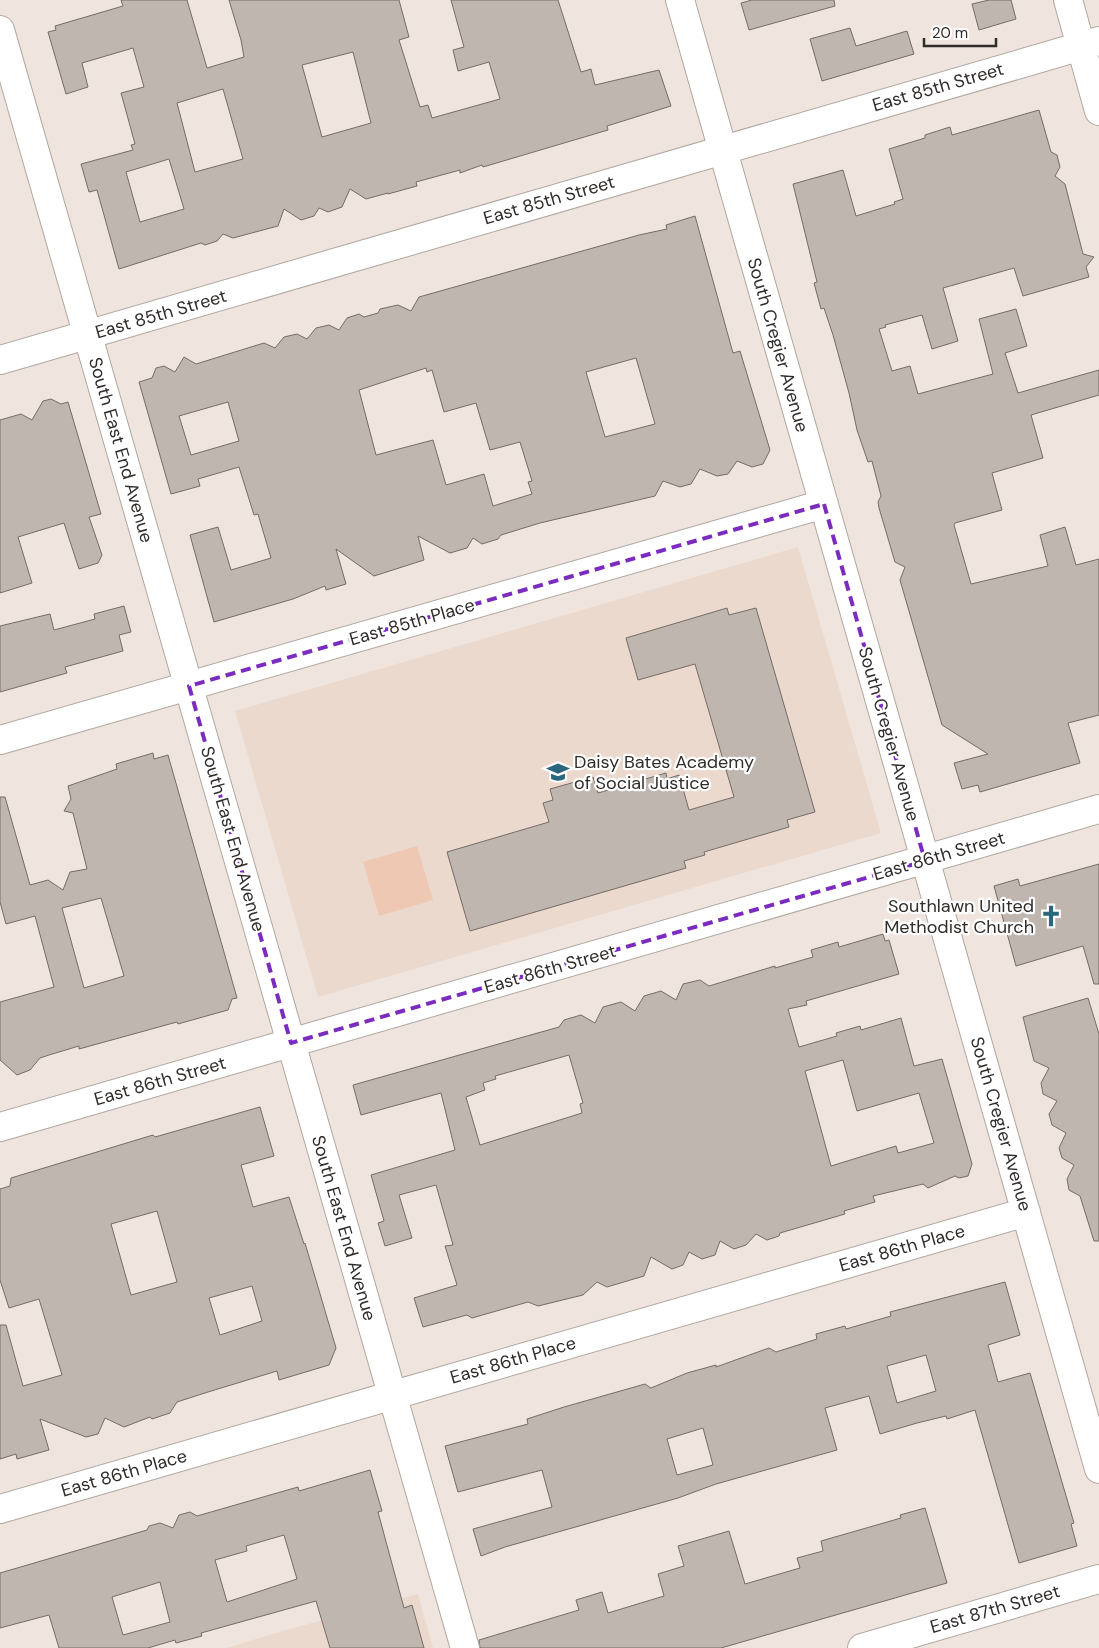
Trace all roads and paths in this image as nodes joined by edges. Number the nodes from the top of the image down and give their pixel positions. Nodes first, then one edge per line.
1 (680, 0) edge
2 (1068, 0) edge
3 (0, 30) edge
4 (1090, 44) edge
5 (1099, 111) edge
6 (722, 150) junction
7 (88, 335) junction
8 (0, 360) edge
9 (824, 504) junction
10 (189, 686) junction
11 (0, 740) edge
12 (1099, 809) edge
13 (925, 861) junction
14 (291, 1043) junction
15 (0, 1128) edge
16 (1026, 1212) junction
17 (392, 1395) junction
18 (1099, 1468) edge
19 (0, 1509) edge
20 (1099, 1579) edge
21 (465, 1648) edge
22 (862, 1648) edge

1 - 6 street, South Cregier Avenue
2 - 4 street
3 - 7 street, South East End Avenue
4 - 5 street
4 - 6 street, East 85th Street
6 - 7 street, East 85th Street
6 - 9 street, South Cregier Avenue
7 - 8 street, East 85th Street
7 - 10 street, South East End Avenue
9 - 10 street, East 85th Place
9 - 13 street, South Cregier Avenue
10 - 11 street, East 85th Place
10 - 14 street, South East End Avenue
12 - 13 street, East 86th Street
13 - 14 street, East 86th Street
13 - 16 street, South Cregier Avenue
14 - 15 street, East 86th Street
14 - 17 street, South East End Avenue
16 - 17 street, East 86th Place
16 - 18 street, South Cregier Avenue
17 - 19 street, East 86th Place
17 - 21 street, South East End Avenue
20 - 22 street, East 87th Street

